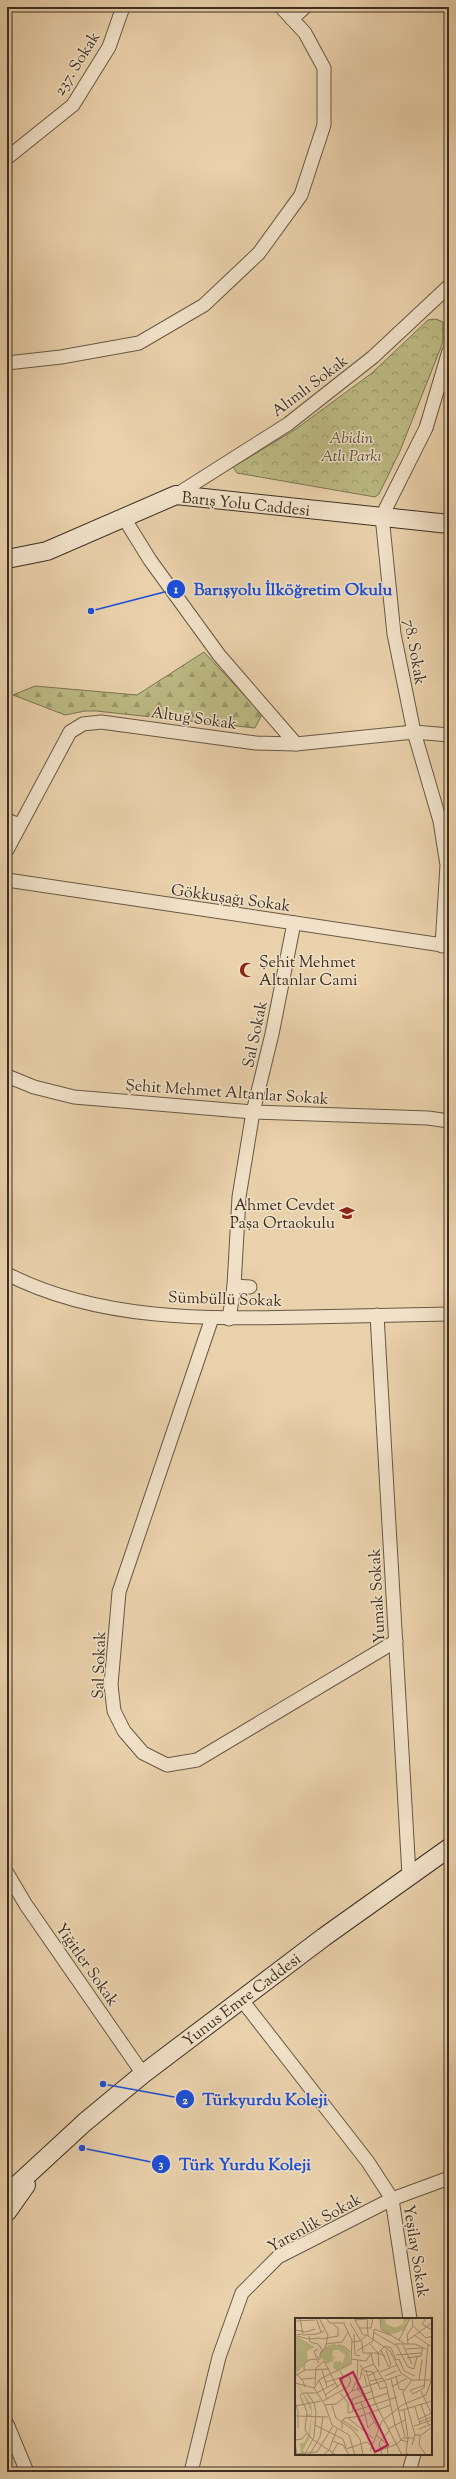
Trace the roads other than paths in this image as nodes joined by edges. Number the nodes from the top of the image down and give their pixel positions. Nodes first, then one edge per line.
1 (123, 7) edge
2 (281, 7) edge
3 (305, 7) edge
4 (292, 19) junction
5 (7, 158) edge
6 (449, 286) edge
7 (449, 351) edge
8 (7, 363) edge
9 (176, 495) junction
10 (382, 516) junction
11 (124, 518) junction
12 (449, 524) edge
13 (7, 559) edge
14 (414, 732) junction
15 (449, 735) edge
16 (296, 744) junction
17 (7, 820) edge
18 (19, 825) junction
19 (7, 850) edge
20 (7, 880) edge
21 (294, 923) junction
22 (446, 946) edge
23 (7, 1076) edge
24 (253, 1112) junction
25 (449, 1121) edge
26 (7, 1274) edge
27 (234, 1286) junction
28 (250, 1287) dead end
29 (449, 1314) edge
30 (376, 1315) junction
31 (212, 1318) junction
32 (229, 1319) junction
33 (396, 1641) junction
34 (449, 1848) edge
35 (7, 1873) edge
36 (409, 1875) junction
37 (241, 1999) junction
38 (143, 2074) junction
39 (42, 2162) junction
40 (449, 2178) edge
41 (7, 2194) edge
42 (392, 2199) junction
43 (7, 2212) edge
44 (410, 2318) edge
45 (7, 2424) edge
46 (414, 2455) edge
47 (27, 2472) edge
48 (192, 2472) edge
49 (409, 2472) edge

1 - 5 street, 237. Sokak
2 - 4 street
3 - 4 street
4 - 8 street
6 - 9 street, Alımlı Sokak
7 - 10 street
9 - 10 main road, Barış Yolu Caddesi
9 - 11 main road, Barış Yolu Caddesi
10 - 12 main road, Barış Yolu Caddesi
10 - 14 street, 78. Sokak
11 - 13 main road, Barış Yolu Caddesi
11 - 16 street
14 - 15 street, Altuğ Sokak
14 - 16 street, Altuğ Sokak
14 - 22 street, 78. Sokak
16 - 18 street, Altuğ Sokak
17 - 18 street
18 - 19 street, Altuğ Sokak
20 - 21 street, Gökkuşağı Sokak
21 - 22 street, Gökkuşağı Sokak
21 - 24 street, Sal Sokak
23 - 24 street, Şehit Mehmet Altanlar Sokak
24 - 25 street, Şehit Mehmet Altanlar Sokak
24 - 27 street, Sal Sokak
26 - 31 street, Sümbüllü Sokak
27 - 28 street
27 - 32 street, Sal Sokak
29 - 30 street, Sümbüllü Sokak
30 - 32 street, Sümbüllü Sokak
30 - 33 street, Yumak Sokak
31 - 32 street, Sümbüllü Sokak
31 - 33 street, Sal Sokak
33 - 36 street, Yumak Sokak
34 - 36 main road, Yunus Emre Caddesi
35 - 38 street, Yiğitler Sokak
36 - 37 main road, Yunus Emre Caddesi
37 - 38 main road, Yunus Emre Caddesi
37 - 42 street, Yeşilay Sokak
38 - 39 main road, Yunus Emre Caddesi
39 - 41 main road, Yunus Emre Caddesi
39 - 43 main road, Yunus Emre Caddesi
40 - 42 street, Yarenlik Sokak
42 - 44 street, Yeşilay Sokak
42 - 48 street, Yarenlik Sokak
45 - 47 street
46 - 49 street

